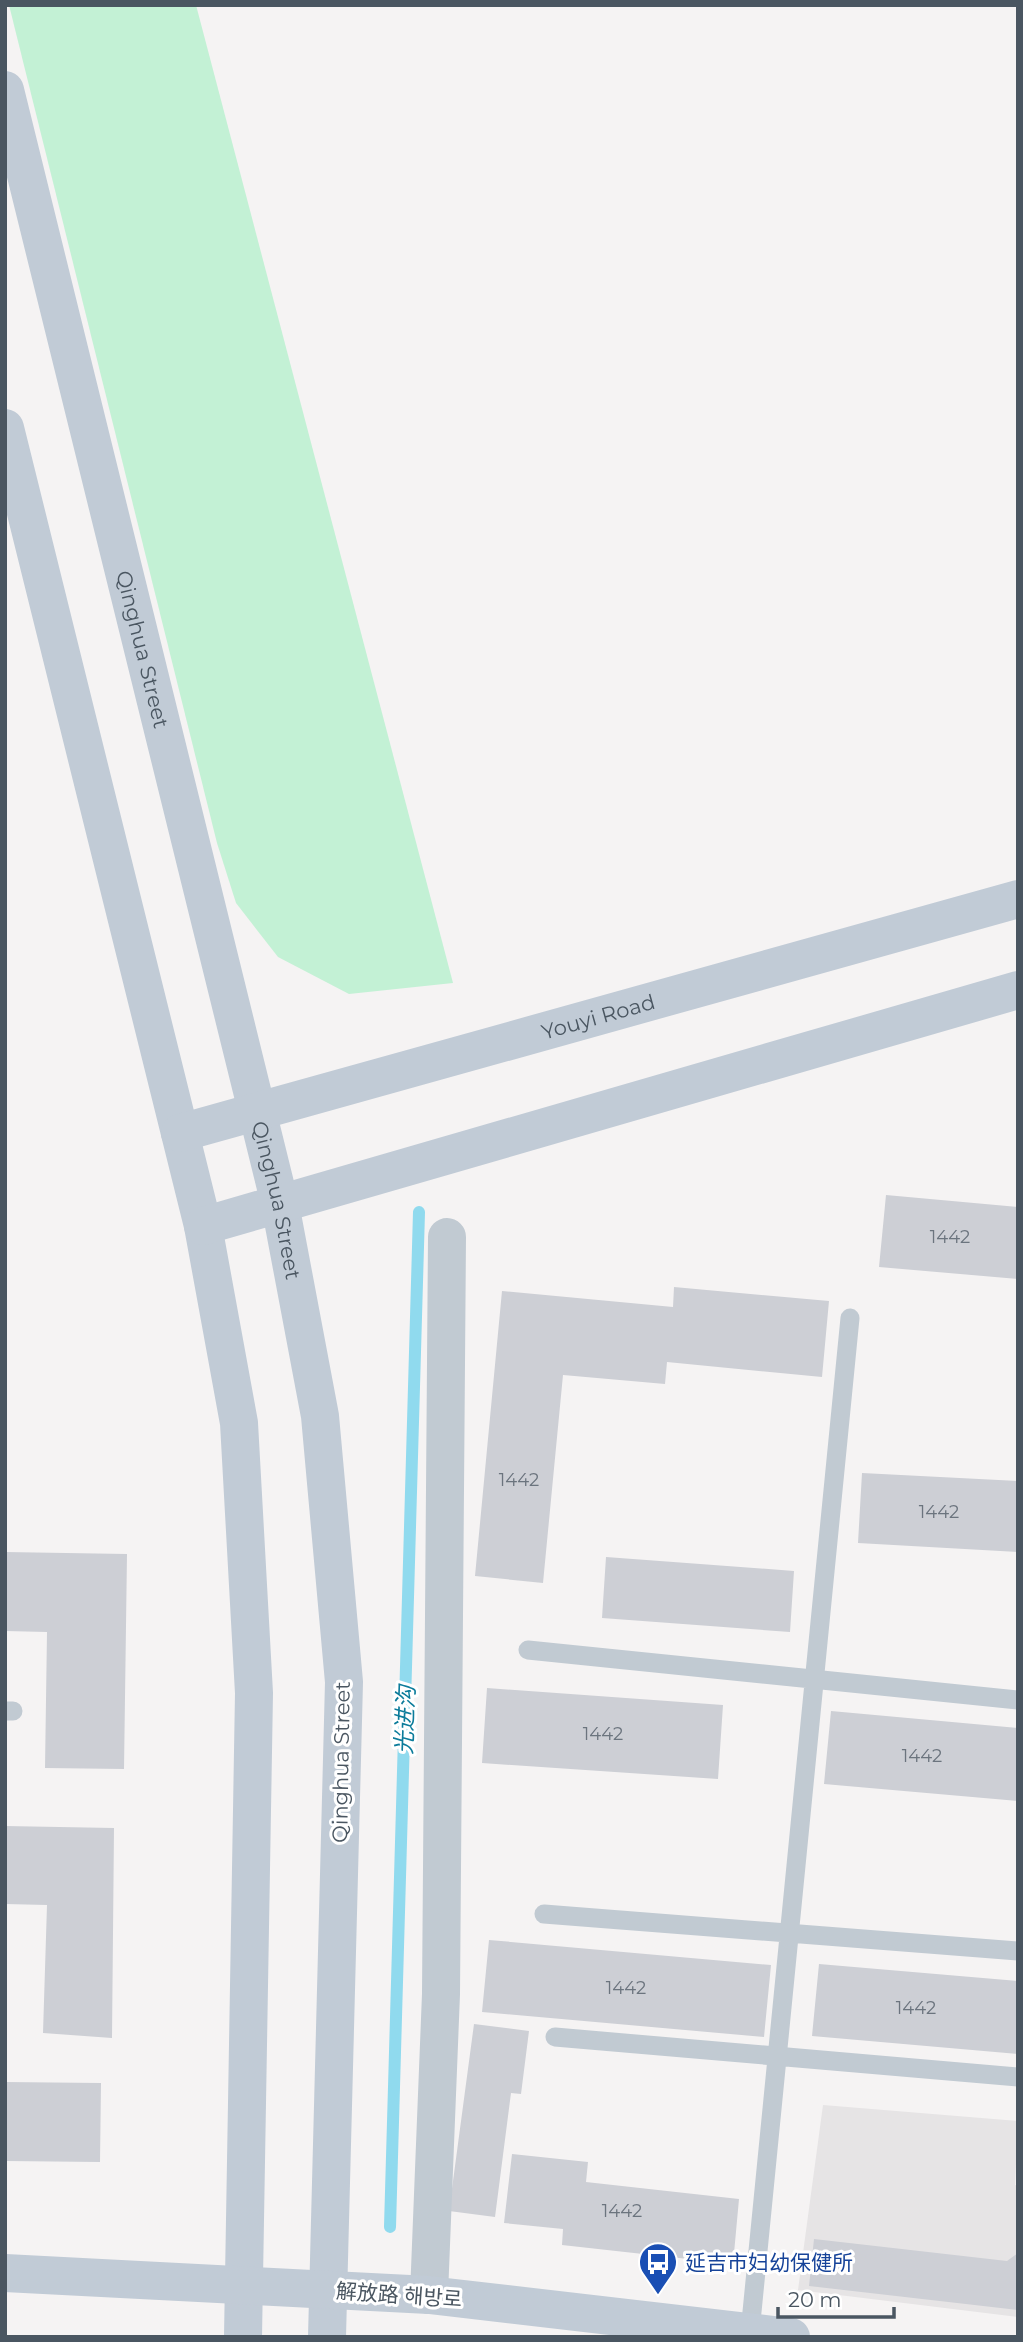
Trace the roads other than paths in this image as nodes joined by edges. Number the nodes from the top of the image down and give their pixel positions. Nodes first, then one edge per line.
1 (5, 90) edge
2 (5, 429) edge
3 (1018, 899) edge
4 (1018, 990) edge
5 (256, 1110) junction
6 (180, 1133) junction
7 (280, 1204) junction
8 (203, 1226) junction
9 (447, 1237) dead end
10 (850, 1318) dead end
11 (528, 1650) dead end
12 (814, 1679) junction
13 (1018, 1700) edge
14 (544, 1914) dead end
15 (790, 1933) junction
16 (1018, 1951) edge
17 (555, 2037) dead end
18 (778, 2056) junction
19 (1018, 2077) edge
20 (5, 2273) edge
21 (243, 2285) junction
22 (328, 2290) junction
23 (429, 2295) junction
24 (750, 2332) junction
25 (243, 2337) edge
26 (327, 2337) edge
27 (791, 2337) edge

1 - 5 main road, Qinghua Street
2 - 6 main road
3 - 5 main road, Youyi Road
4 - 7 main road
5 - 6 main road, Youyi Road
5 - 7 main road, Qinghua Street
6 - 8 main road
7 - 8 main road
7 - 22 main road, Qinghua Street
8 - 21 main road
9 - 23 street
10 - 12 lane
11 - 12 lane
12 - 13 lane
12 - 15 lane
14 - 15 lane
15 - 16 lane
15 - 18 lane
17 - 18 lane
18 - 19 lane
18 - 24 lane
20 - 21 main road, 解放路 해방로
21 - 22 main road, 解放路 해방로
21 - 25 main road
22 - 23 main road, 解放路 해방로
22 - 26 main road, Qinghua Street
23 - 24 main road, 解放路 해방로
24 - 27 main road, 解放路 해방로

